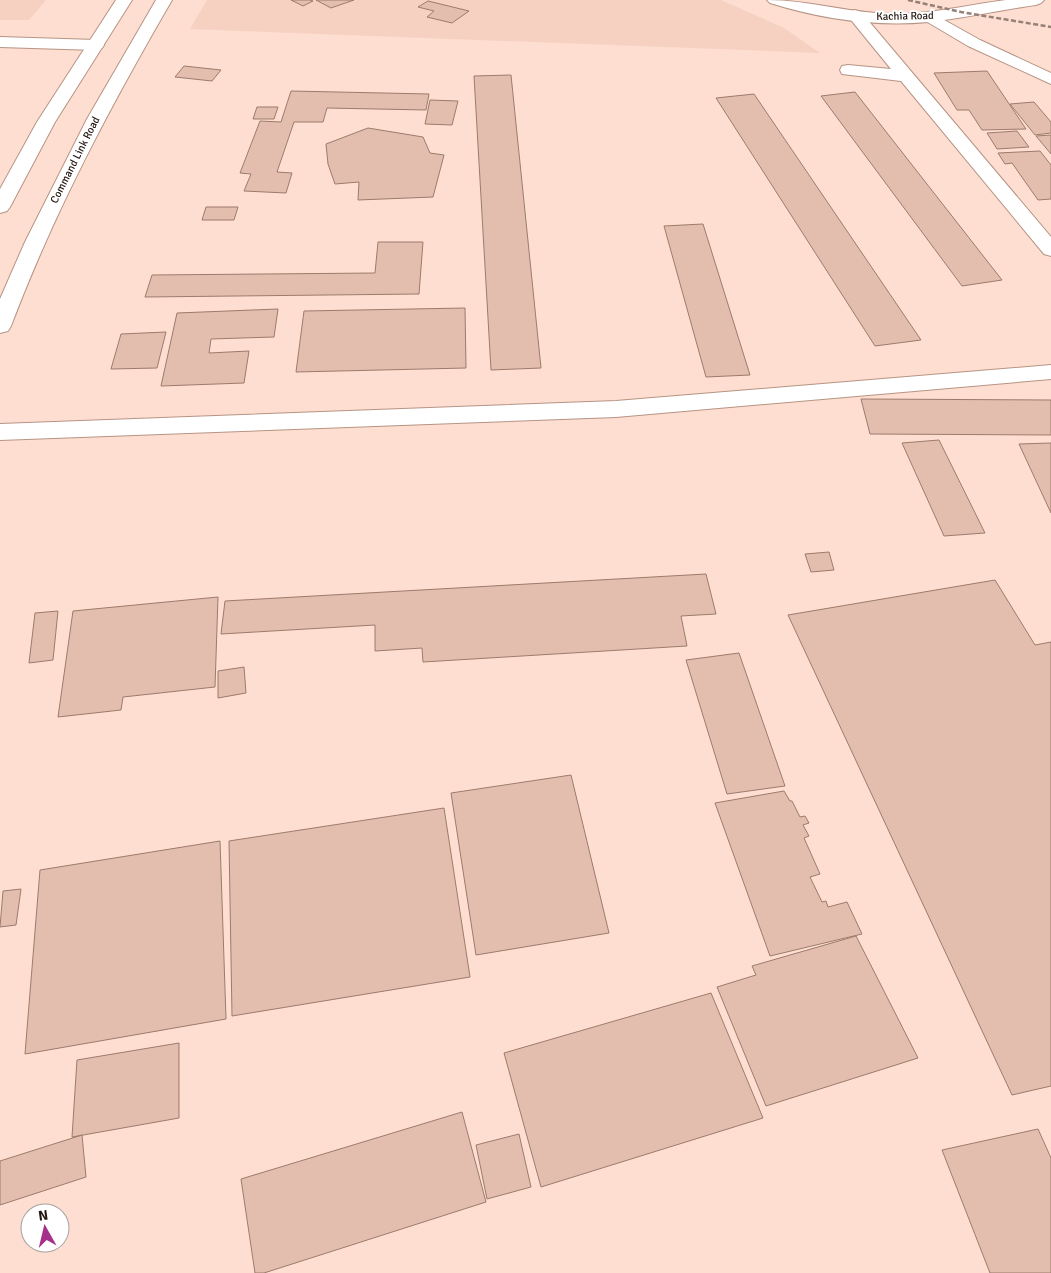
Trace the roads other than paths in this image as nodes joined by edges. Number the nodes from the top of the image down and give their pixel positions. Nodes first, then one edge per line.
1 (124, 0) edge
2 (164, 0) edge
3 (775, 0) edge
4 (1036, 0) edge
5 (855, 15) junction
6 (930, 17) junction
7 (0, 42) edge
8 (96, 45) junction
9 (848, 70) dead end
10 (906, 76) junction
11 (1050, 80) edge
12 (0, 207) edge
13 (1051, 250) edge
14 (0, 326) edge
15 (1051, 372) edge
16 (0, 432) edge

1 - 8 street
2 - 14 street, Command Link Road
3 - 5 street, Kachia Road
4 - 6 street, Kachia Road
5 - 6 street, Kachia Road
5 - 10 street
6 - 11 street
7 - 8 street
8 - 12 street
9 - 10 street
10 - 13 street
15 - 16 street

